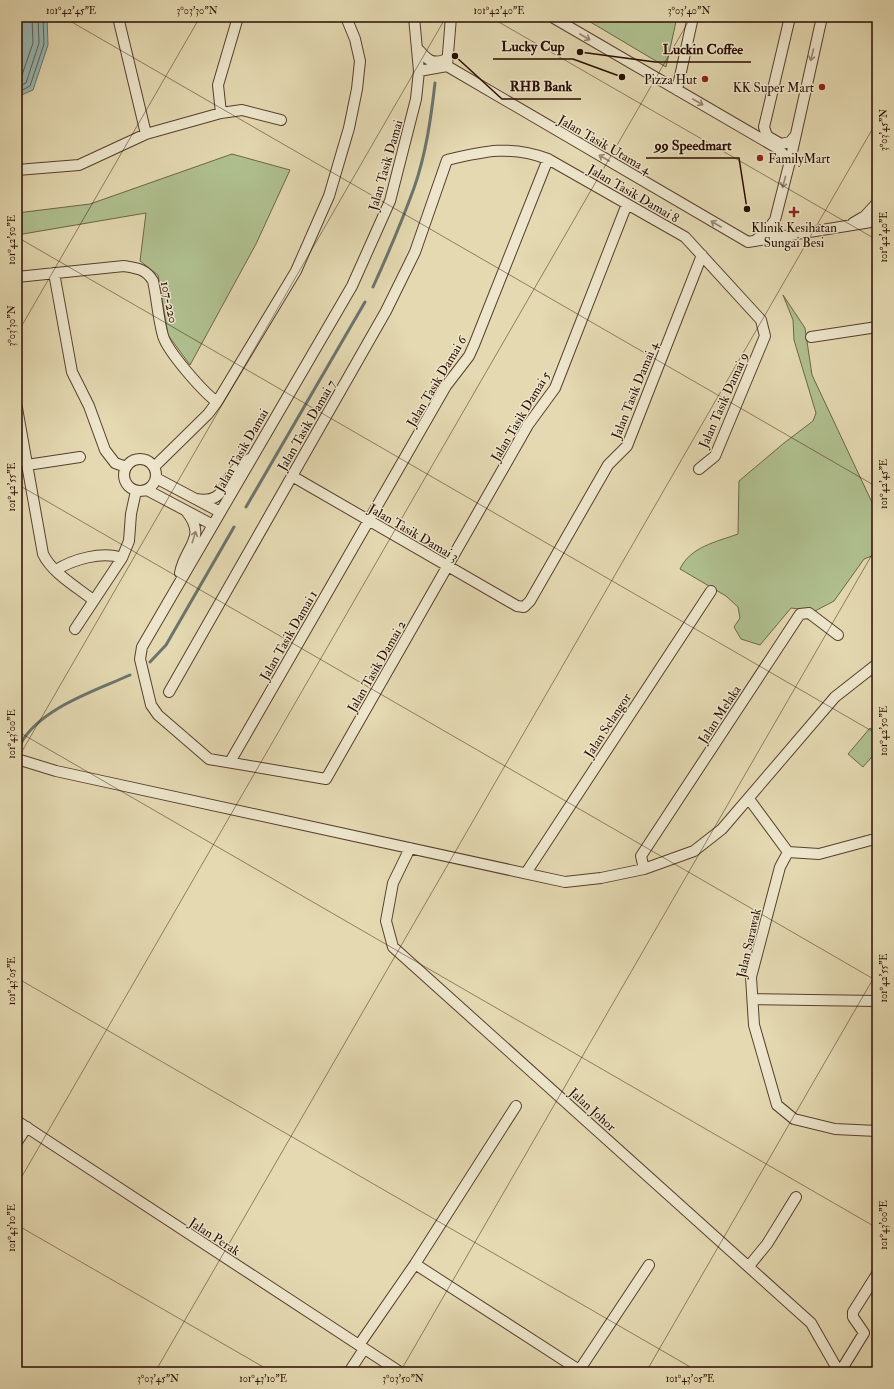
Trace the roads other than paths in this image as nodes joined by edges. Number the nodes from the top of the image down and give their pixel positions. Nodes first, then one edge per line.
1 (118, 17) edge
2 (238, 17) edge
3 (346, 17) edge
4 (414, 17) edge
5 (450, 17) edge
6 (552, 17) edge
7 (693, 17) edge
8 (790, 17) edge
9 (822, 17) edge
10 (418, 49) junction
11 (448, 61) junction
12 (419, 71) junction
13 (677, 90) junction
14 (221, 113) junction
15 (281, 120) dead end
16 (764, 123) junction
17 (743, 128) junction
18 (146, 134) junction
19 (794, 136) junction
20 (548, 159) junction
21 (447, 160) joint
22 (790, 161) junction
23 (17, 170) edge
24 (877, 203) edge
25 (627, 204) junction
26 (775, 220) junction
27 (877, 221) edge
28 (849, 226) junction
29 (787, 235) junction
30 (752, 242) junction
31 (702, 255) junction
32 (54, 274) junction
33 (17, 277) edge
34 (877, 327) edge
35 (765, 336) joint
36 (811, 337) dead end
37 (217, 402) junction
38 (17, 408) edge
39 (80, 457) dead end
40 (251, 458) junction
41 (27, 465) junction
42 (154, 467) junction
43 (126, 468) junction
44 (699, 469) dead end
45 (292, 476) junction
46 (156, 478) junction
47 (142, 491) junction
48 (196, 500) junction
49 (186, 511) junction
50 (220, 512) junction
51 (368, 521) junction
52 (212, 525) junction
53 (122, 558) junction
54 (448, 567) junction
55 (56, 570) junction
56 (177, 586) junction
57 (711, 591) dead end
58 (93, 600) junction
59 (524, 607) joint
60 (76, 629) dead end
61 (838, 636) dead end
62 (876, 666) edge
63 (169, 692) dead end
64 (17, 760) edge
65 (230, 762) junction
66 (326, 779) joint
67 (749, 799) junction
68 (877, 841) edge
69 (410, 848) junction
70 (788, 852) junction
71 (644, 869) junction
72 (526, 873) junction
73 (753, 999) junction
74 (877, 1001) edge
75 (516, 1106) dead end
76 (17, 1121) edge
77 (27, 1127) junction
78 (877, 1131) edge
79 (17, 1142) edge
80 (796, 1197) dead end
81 (414, 1264) junction
82 (650, 1265) dead end
83 (749, 1266) junction
84 (877, 1274) edge
85 (361, 1347) junction
86 (579, 1371) edge
87 (349, 1372) edge
88 (400, 1372) edge
89 (839, 1372) edge

1 - 18 street
2 - 14 street
3 - 37 street
4 - 10 street, Jalan Tasik Damai
5 - 11 street
6 -> 13 street
7 - 13 street
8 - 16 street
9 -> 19 street
10 - 11 street
10 - 12 street, Jalan Tasik Damai
11 - 12 street
30 -> 11 street, Jalan Tasik Utama 4
12 - 40 street, Jalan Tasik Damai
13 -> 17 street
14 - 15 street
14 - 18 street
16 - 17 street
16 - 19 street
17 - 22 street
18 - 23 street
19 - 22 street
20 - 21 street, Jalan Tasik Damai 8
20 - 25 street, Jalan Tasik Damai 8
20 - 51 street, Jalan Tasik Damai 6
21 - 45 street, Jalan Tasik Damai 7
22 -> 26 street
24 - 28 street
25 - 31 street, Jalan Tasik Damai 8
25 - 54 street, Jalan Tasik Damai 5
26 - 29 street
26 - 30 street
27 - 28 street
28 - 29 street
29 - 30 street
31 - 35 street, Jalan Tasik Damai 8
31 - 59 street, Jalan Tasik Damai 4
32 - 33 street, 107-220
32 - 37 street, 107-220
32 - 43 street
34 - 36 street
35 - 44 street, Jalan Tasik Damai 9
37 - 42 street
38 - 41 street
39 - 41 street
40 - 48 street
40 - 50 street, Jalan Tasik Damai
41 - 55 street
42 - 43 street
42 - 46 street
43 - 47 street
45 - 51 street, Jalan Tasik Damai 3
45 - 63 street, Jalan Tasik Damai 7
46 - 47 street
46 - 48 street
47 - 49 street
47 - 53 street
48 - 50 street
49 - 52 street
56 -> 49 street
50 - 52 street, Jalan Tasik Damai
51 - 54 street, Jalan Tasik Damai 3
51 - 65 street, Jalan Tasik Damai 1
52 - 56 street, Jalan Tasik Damai
53 - 55 street
53 - 58 street
54 - 59 street, Jalan Tasik Damai 3
54 - 66 street, Jalan Tasik Damai 2
55 - 58 street
56 - 65 street, Jalan Tasik Damai
57 - 72 street, Jalan Selangor
58 - 60 street
61 - 71 street, Jalan Melaka
62 - 67 street
64 - 69 street
65 - 66 street, Jalan Tasik Damai
67 - 70 street
67 - 71 street
68 - 70 street
69 - 72 street
69 - 83 street, Jalan Johor
70 - 73 street, Jalan Sarawak
71 - 72 street
73 - 74 street
73 - 78 street, Jalan Sarawak
75 - 81 street
76 - 77 street, Jalan Perak
77 - 79 street
77 - 85 street, Jalan Perak
80 - 83 street
81 - 85 street
81 - 86 street
82 - 86 street
83 - 89 street, Jalan Johor
84 - 89 street
85 - 87 street
85 - 88 street, Jalan Perak

